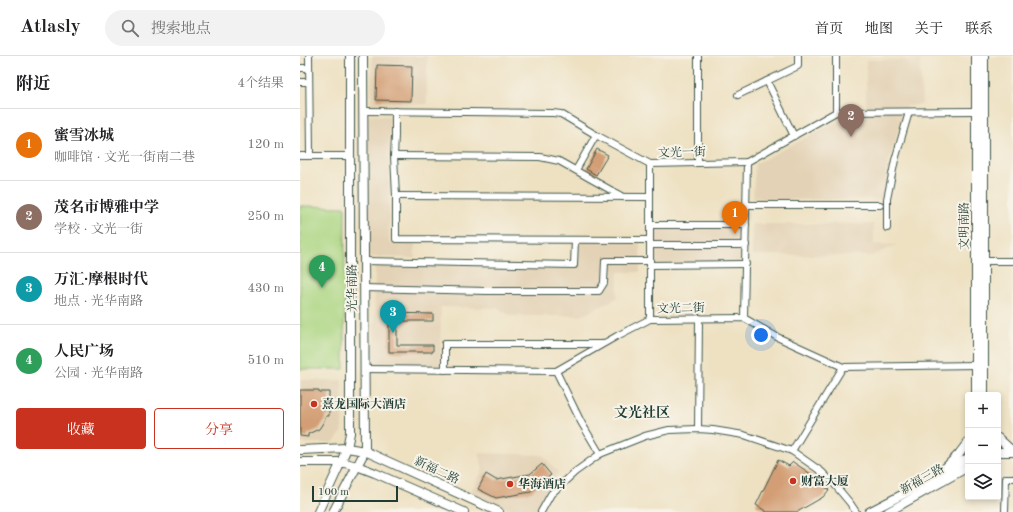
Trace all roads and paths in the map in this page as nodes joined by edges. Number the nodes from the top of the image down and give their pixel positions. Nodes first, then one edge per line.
1 (310, 56) edge
2 (350, 56) edge
3 (364, 56) edge
4 (698, 56) edge
5 (798, 56) edge
6 (836, 56) edge
7 (976, 56) edge
8 (984, 56) edge
9 (300, 68) edge
10 (309, 68) junction
11 (767, 81) junction
12 (300, 82) edge
13 (310, 82) junction
14 (738, 95) dead end
15 (364, 111) junction
16 (395, 111) junction
17 (976, 111) junction
18 (836, 112) junction
19 (909, 112) junction
20 (596, 135) junction
21 (794, 136) junction
22 (300, 156) edge
23 (310, 156) junction
24 (350, 156) junction
25 (394, 156) junction
26 (747, 162) junction
27 (698, 163) junction
28 (650, 164) junction
29 (576, 170) junction
30 (396, 196) junction
31 (624, 197) junction
32 (650, 197) junction
33 (746, 205) junction
34 (880, 205) dead end
35 (650, 225) junction
36 (746, 225) junction
37 (887, 228) dead end
38 (575, 240) junction
39 (650, 243) junction
40 (746, 245) junction
41 (364, 261) junction
42 (984, 261) junction
43 (1013, 261) edge
44 (650, 263) junction
45 (746, 264) junction
46 (364, 288) junction
47 (699, 318) junction
48 (744, 318) junction
49 (650, 319) junction
50 (603, 344) junction
51 (976, 366) junction
52 (844, 367) junction
53 (364, 369) junction
54 (445, 370) junction
55 (556, 371) junction
56 (976, 392) edge
57 (984, 392) edge
58 (698, 429) junction
59 (1001, 441) edge
60 (965, 446) edge
61 (347, 448) junction
62 (300, 450) edge
63 (365, 451) junction
64 (792, 451) junction
65 (1013, 451) edge
66 (1001, 452) edge
67 (600, 454) junction
68 (965, 460) edge
69 (300, 462) edge
70 (341, 462) junction
71 (357, 466) junction
72 (965, 469) edge
73 (938, 476) junction
74 (1013, 478) edge
75 (318, 512) edge
76 (333, 512) edge
77 (464, 512) edge
78 (499, 512) edge
79 (541, 512) edge
80 (856, 512) edge
81 (869, 512) edge
82 (888, 512) edge
83 (1005, 512) edge

1 - 10 street
2 - 24 main road, 光华南路
3 - 15 main road, 光华南路
4 - 27 street
5 - 11 street
6 - 18 street
7 - 17 main road, 文明南路
8 - 42 main road, 文明南路
9 - 10 street
10 - 13 street
11 - 14 street
11 - 21 street
12 - 13 street
13 - 23 street
15 - 16 street, 文光一街
15 - 41 main road, 光华南路
16 - 20 street, 文光一街
16 - 25 street
17 - 19 street, 文光一街
17 - 51 main road, 文明南路
18 - 19 street, 文光一街
18 - 21 street, 文光一街
19 - 37 street
20 - 28 street, 文光一街
20 - 29 street
21 - 26 street, 文光一街
22 - 23 street
23 - 24 street
24 - 61 main road, 光华南路
25 - 29 street
25 - 30 street
26 - 27 street, 文光一街
26 - 33 street
27 - 28 street, 文光一街
28 - 32 street
29 - 31 street
30 - 31 street
30 - 38 street
31 - 32 street
32 - 35 street
33 - 34 street
33 - 36 street
35 - 36 street
35 - 39 street
36 - 40 street
38 - 39 street
38 - 41 street
39 - 40 street
39 - 44 street
40 - 45 street
41 - 46 main road, 光华南路
42 - 43 street
42 - 57 main road, 文明南路
44 - 45 street
44 - 46 street
44 - 49 street
45 - 48 street
46 - 53 main road, 光华南路
47 - 48 street, 文光二街
47 - 49 street, 文光二街
47 - 58 street
48 - 52 street, 文光二街
49 - 50 street, 文光二街
50 - 54 street
50 - 55 street, 文光二街
51 - 52 street, 文光二街
51 - 56 main road, 文明南路
52 - 64 street
53 - 54 street
53 - 63 main road, 光华南路
54 - 55 street
55 - 67 street
58 - 64 street
58 - 67 street
59 - 65 main road
60 - 73 main road
61 - 62 main road, 新福二路
61 - 63 main road, 新福二路
61 - 70 main road, 光华南路
63 - 71 main road, 光华南路
63 - 78 main road, 新福二路
64 - 80 street
65 - 66 main road
67 - 79 street
68 - 73 main road
69 - 70 main road
70 - 71 main road
70 - 75 main road
71 - 76 main road, 光华南路
71 - 77 main road
72 - 82 main road, 新福三路
73 - 81 main road
74 - 83 street

